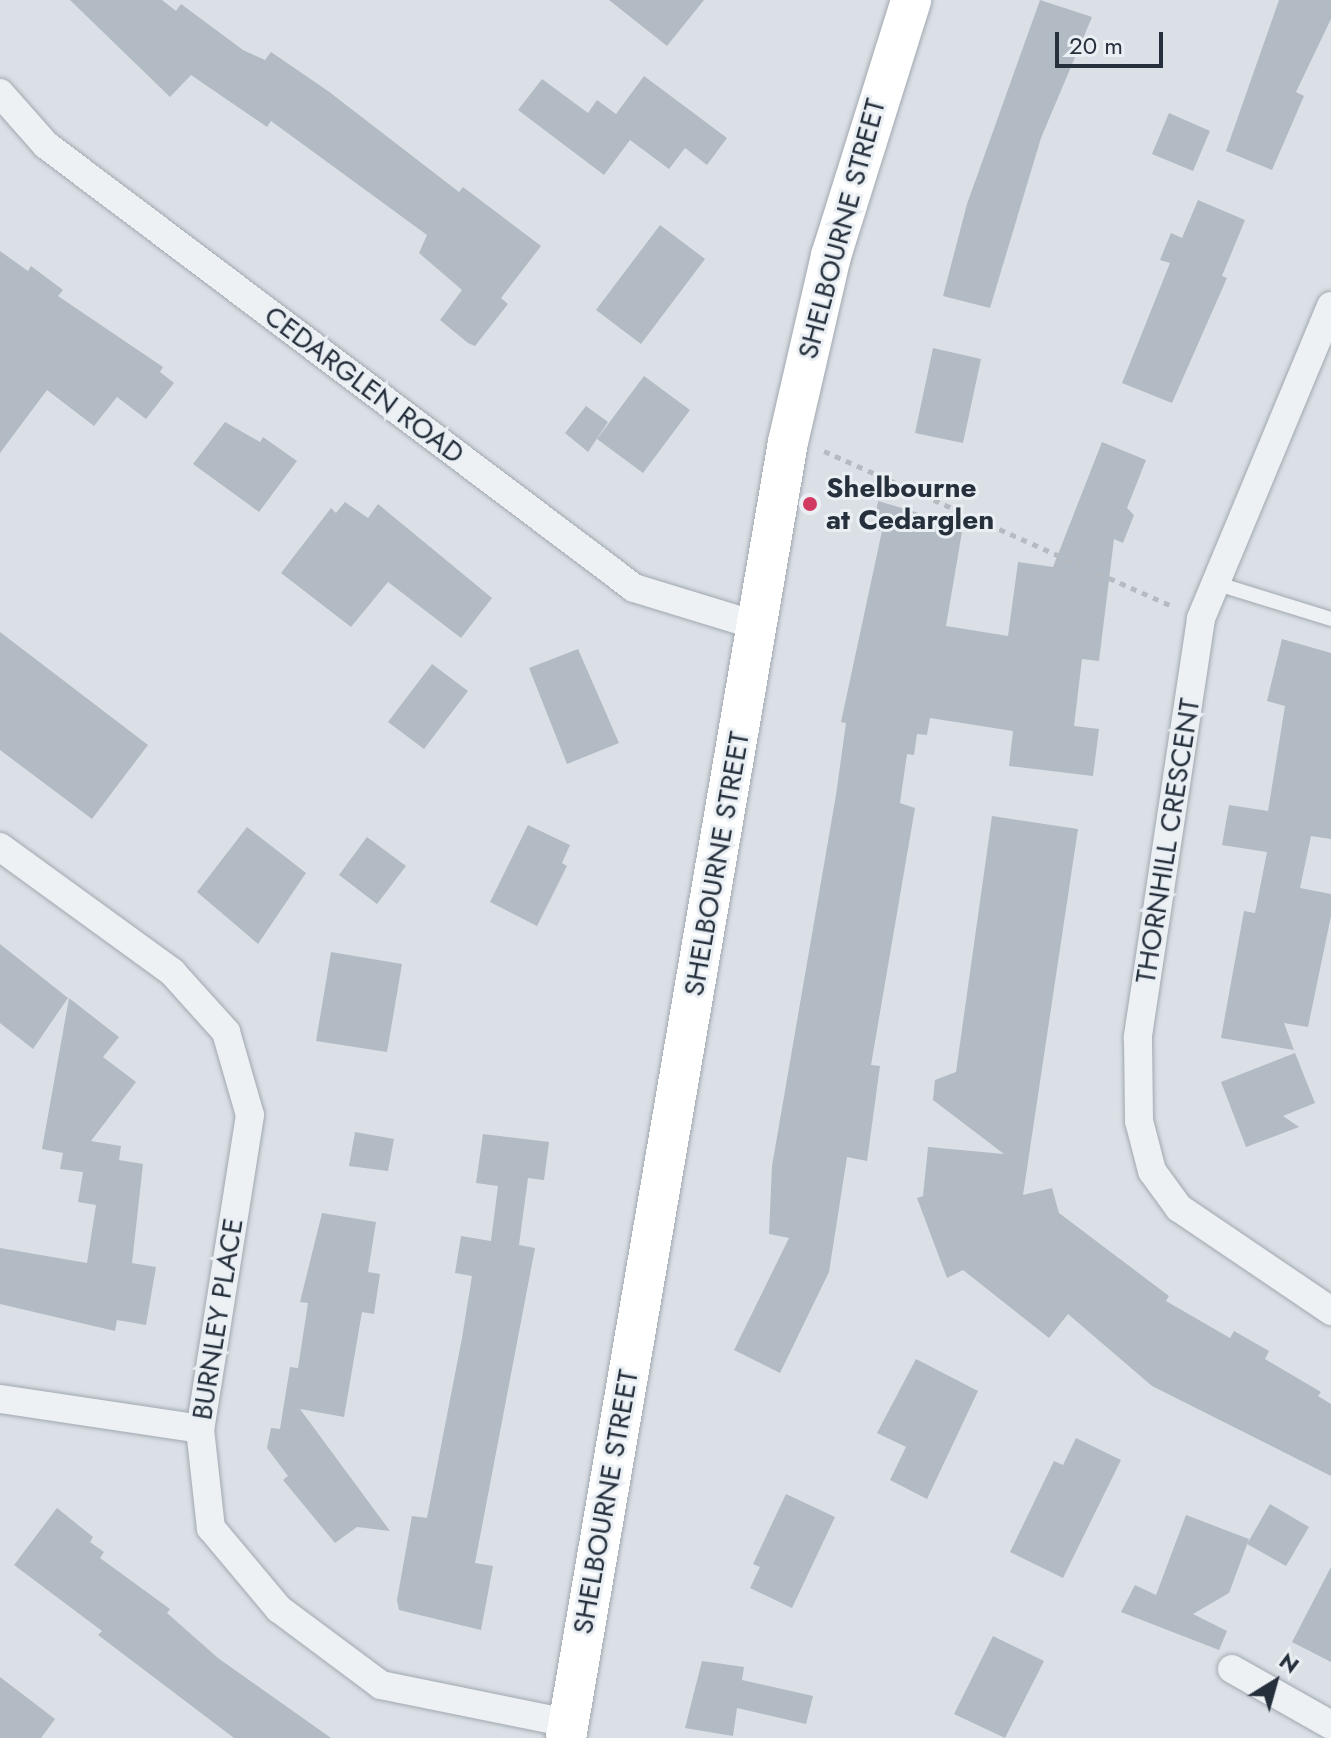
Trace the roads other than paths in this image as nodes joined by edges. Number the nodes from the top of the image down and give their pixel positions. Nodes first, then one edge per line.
1 (911, 0) edge
2 (0, 93) edge
3 (1331, 306) edge
4 (1218, 584) junction
5 (1331, 619) edge
6 (758, 626) junction
7 (0, 847) edge
8 (1331, 1311) edge
9 (0, 1399) edge
10 (200, 1429) junction
11 (1232, 1669) dead end
12 (1331, 1725) edge
13 (567, 1730) edge

1 - 6 main road, SHELBOURNE STREET
2 - 6 street, CEDARGLEN ROAD
3 - 4 street, THORNHILL CRESCENT
4 - 5 lane
4 - 8 street, THORNHILL CRESCENT
6 - 13 main road, SHELBOURNE STREET
7 - 10 street, BURNLEY PLACE
9 - 10 street
10 - 13 street, BURNLEY PLACE
11 - 12 street

